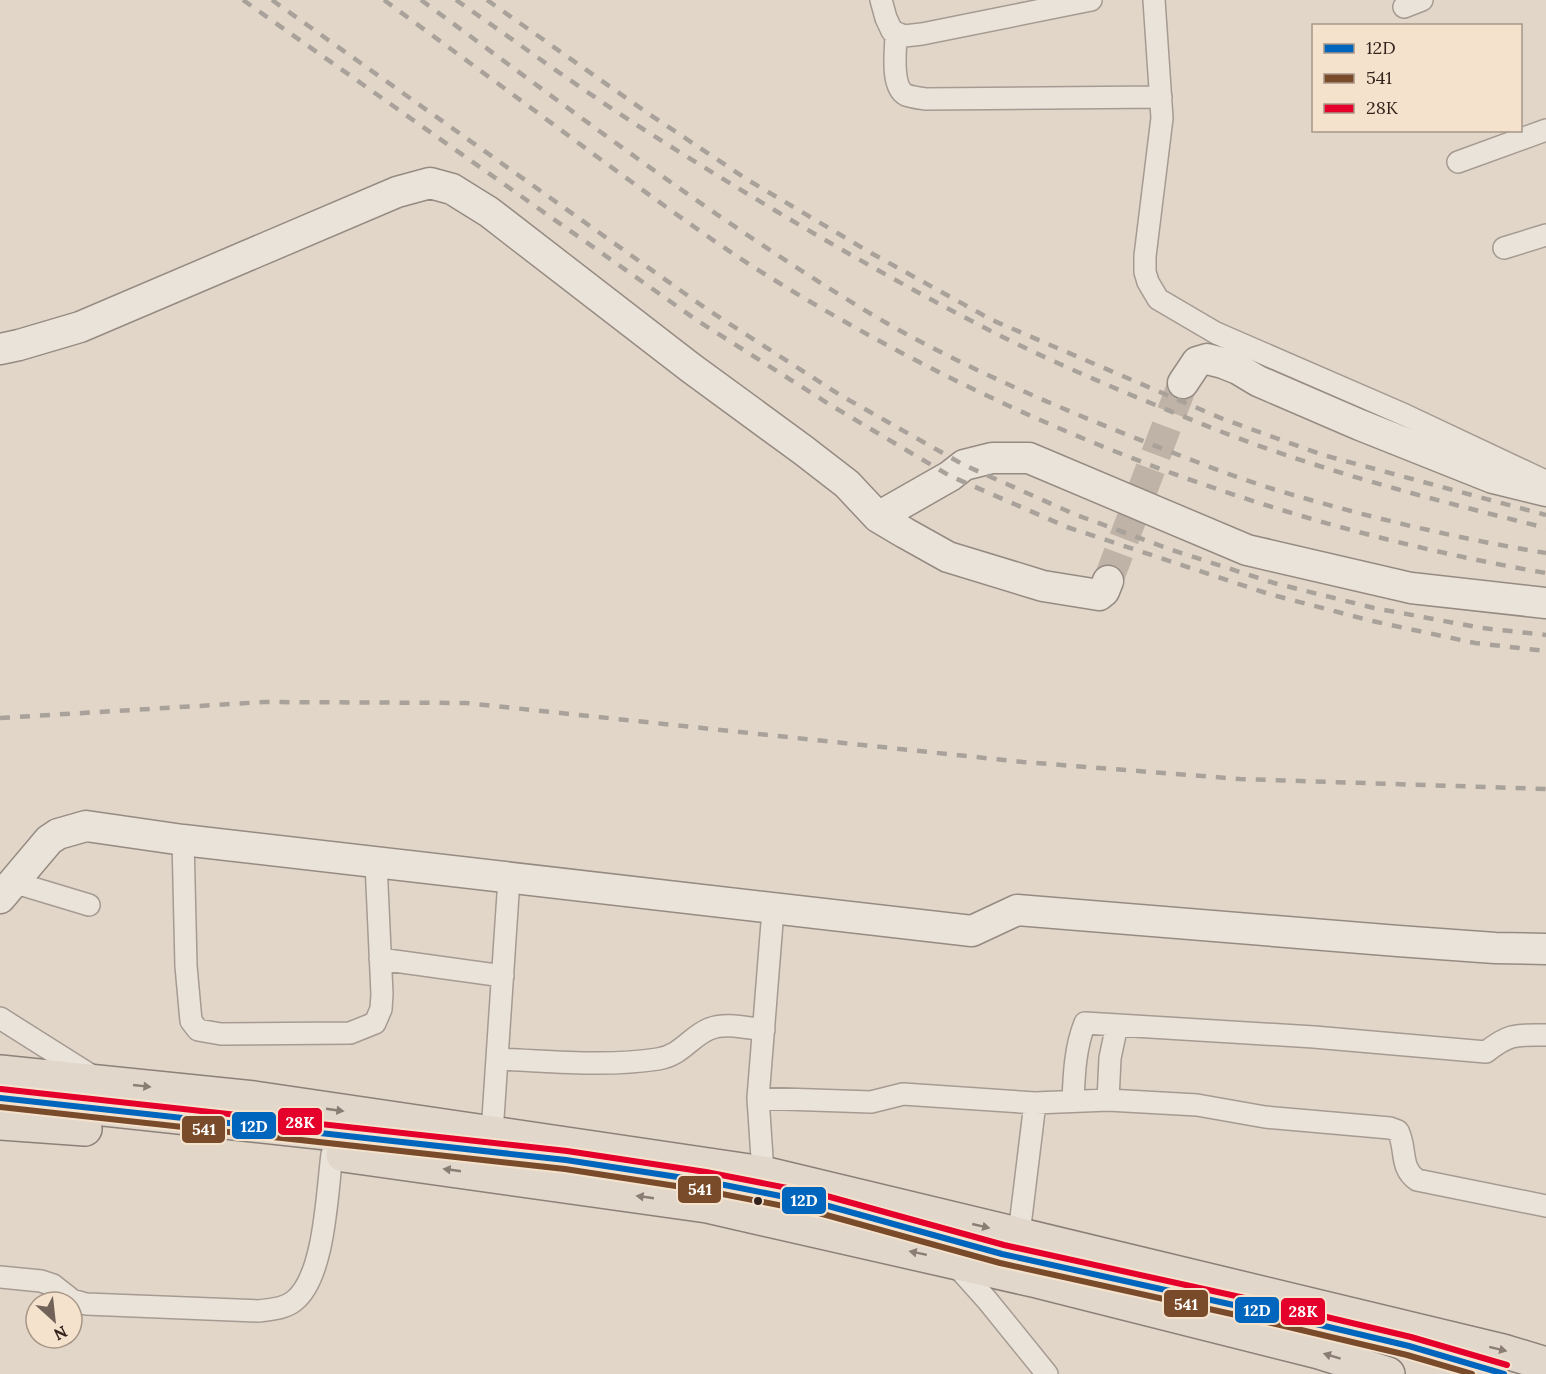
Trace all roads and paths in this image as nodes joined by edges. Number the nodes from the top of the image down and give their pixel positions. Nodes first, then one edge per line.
1 (881, 0) edge
2 (1091, 0) edge
3 (1154, 0) edge
4 (896, 34) junction
5 (1161, 97) junction
6 (1546, 130) edge
7 (1458, 162) dead end
8 (1546, 235) edge
9 (1504, 248) dead end
10 (0, 349) edge
11 (1183, 383) tunnel mouth
12 (1546, 482) edge
13 (1546, 491) edge
14 (878, 517) junction
15 (1108, 581) tunnel mouth
16 (1546, 603) edge
17 (183, 840) junction
18 (376, 863) junction
19 (509, 879) junction
20 (7, 889) edge
21 (89, 905) dead end
22 (773, 910) junction
23 (1546, 949) edge
24 (380, 958) junction
25 (503, 976) junction
26 (0, 1018) edge
27 (1117, 1025) junction
28 (764, 1030) junction
29 (1546, 1035) edge
30 (497, 1059) junction
31 (0, 1072) edge
32 (101, 1081) junction
33 (0, 1098) edge
34 (758, 1098) junction
35 (1108, 1100) junction
36 (1073, 1101) junction
37 (1035, 1103) junction
38 (0, 1123) edge
39 (492, 1132) junction
40 (332, 1154) junction
41 (763, 1173) junction
42 (1546, 1206) edge
43 (1019, 1234) junction
44 (952, 1261) junction
45 (0, 1277) edge
46 (1546, 1364) edge
47 (1047, 1374) edge
48 (1388, 1374) edge
49 (1504, 1374) edge

1 - 4 street
2 - 4 street
3 - 5 street
4 - 5 street
5 - 12 street
6 - 7 street
8 - 9 street
10 - 14 street
11 - 13 street
14 - 15 street
14 - 16 street
17 - 18 street
17 - 20 street
17 - 24 street
18 - 19 street
18 - 24 street
19 - 22 street
19 - 25 street
20 - 21 street
22 - 23 street
22 - 28 street
24 - 25 street
25 - 30 street
26 - 32 street
27 - 29 street
27 - 35 street
27 - 36 street
28 - 30 street
28 - 34 street
30 - 39 street
31 - 32 main road
32 -> 39 main road
33 - 49 main road
34 - 37 street
34 - 41 street
35 - 36 street
35 - 42 street
36 - 37 street
37 - 43 street
38 - 40 main road
39 - 41 main road
44 -> 40 main road
40 - 45 street
41 -> 43 main road
43 -> 46 main road
44 - 47 street
48 -> 44 main road

